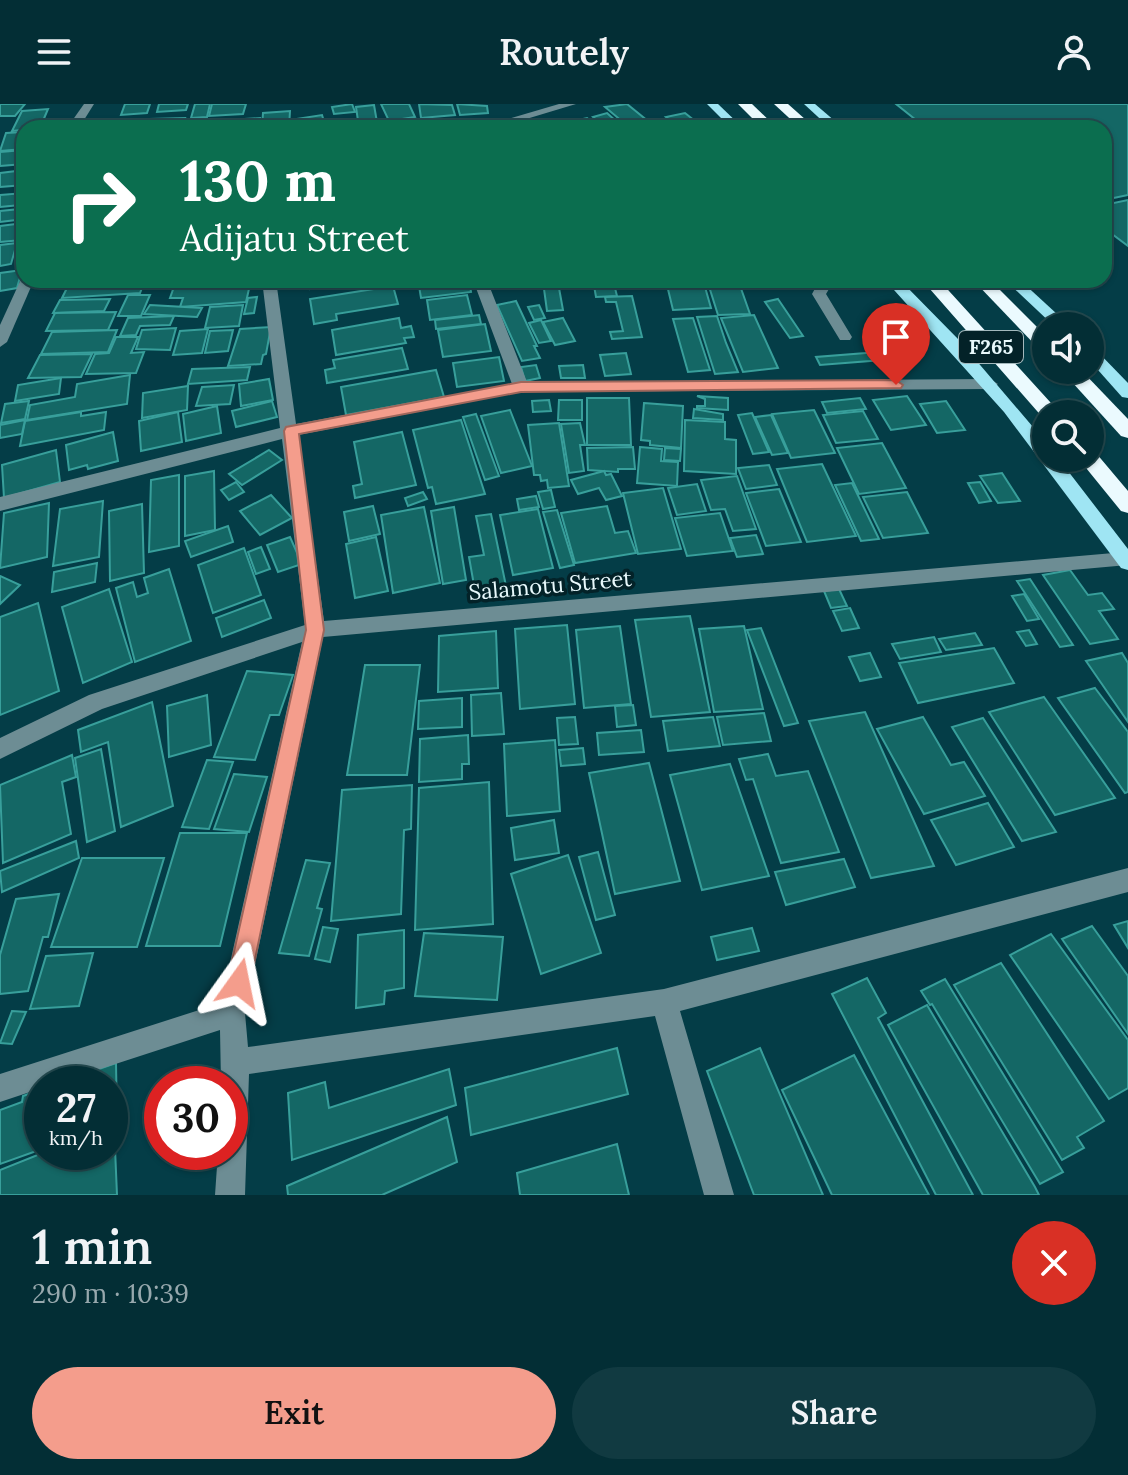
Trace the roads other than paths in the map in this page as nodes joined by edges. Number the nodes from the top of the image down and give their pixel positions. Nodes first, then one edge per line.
1 (571, 104) edge
2 (712, 104) edge
3 (744, 104) edge
4 (780, 104) edge
5 (809, 104) edge
6 (513, 120) edge
7 (729, 120) edge
8 (761, 120) edge
9 (799, 120) edge
10 (828, 120) edge
11 (24, 288) edge
12 (270, 288) edge
13 (483, 288) edge
14 (822, 288) edge
15 (900, 288) edge
16 (937, 288) edge
17 (989, 288) edge
18 (1021, 288) edge
19 (1047, 312) edge
20 (1032, 332) edge
21 (845, 337) dead end
22 (0, 342) edge
23 (1104, 367) edge
24 (990, 384) junction
25 (1083, 384) edge
26 (521, 387) junction
27 (1128, 393) edge
28 (1038, 400) edge
29 (291, 431) junction
30 (1128, 431) edge
31 (1032, 436) edge
32 (1060, 472) edge
33 (1101, 472) edge
34 (0, 504) edge
35 (1128, 505) edge
36 (1127, 561) edge
37 (315, 630) junction
38 (0, 749) edge
39 (1128, 880) edge
40 (664, 1002) junction
41 (232, 1013) junction
42 (236, 1062) junction
43 (0, 1088) edge
44 (230, 1195) edge
45 (719, 1195) edge

1 - 6 street
2 - 7 main road
3 - 8 highway
4 - 9 highway
5 - 10 main road
11 - 22 street
12 - 29 street
13 - 26 street
14 - 21 street
15 - 24 main road
16 - 28 highway, F265
17 - 20 highway, F265
18 - 19 main road
23 - 27 main road
24 - 26 street
24 - 31 main road
25 - 30 highway
26 - 29 street
29 - 34 street
29 - 37 street
32 - 36 main road
33 - 35 highway
36 - 37 street, Salamotu Street
37 - 38 street, Salamotu Street
37 - 41 street
39 - 40 street
40 - 42 street
40 - 45 street
41 - 42 street
41 - 43 street
42 - 44 street

